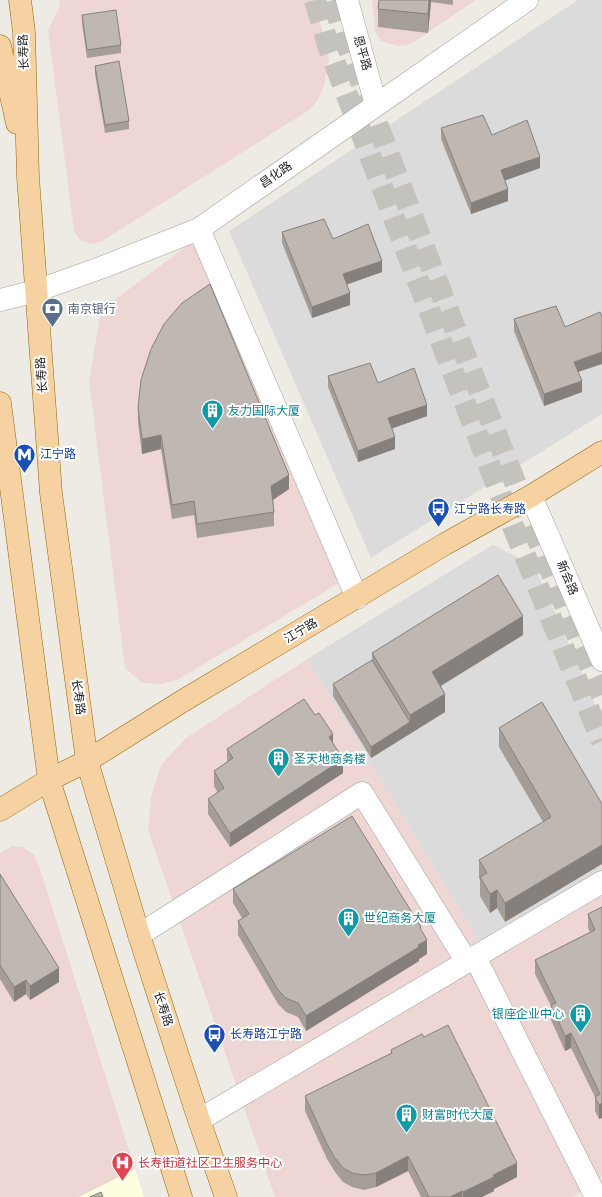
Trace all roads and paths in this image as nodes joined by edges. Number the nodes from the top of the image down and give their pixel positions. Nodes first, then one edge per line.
1 (20, 0) edge
2 (347, 0) edge
3 (527, 0) edge
4 (0, 46) edge
5 (376, 105) junction
6 (28, 177) junction
7 (199, 229) junction
8 (36, 291) junction
9 (0, 300) edge
10 (0, 403) edge
11 (602, 452) edge
12 (531, 496) junction
13 (357, 598) junction
14 (602, 660) edge
15 (87, 761) junction
16 (49, 780) junction
17 (0, 810) edge
18 (602, 882) edge
19 (139, 934) junction
20 (471, 960) junction
21 (199, 1120) junction
22 (181, 1197) edge
23 (226, 1197) edge
24 (596, 1197) edge

1 - 6 main road, 长寿路
2 - 5 street, 恩平路
3 - 5 street, 昌化路
4 - 6 main road, 长寿路
5 - 7 street, 昌化路
6 - 8 main road, 长寿路
7 - 8 street, 昌化路
7 - 13 street
8 - 9 street, 昌化路
8 - 15 main road, 长寿路
10 - 16 main road
11 - 12 main road, 江宁路
12 - 13 main road, 江宁路
12 - 14 street, 新会路
13 - 15 main road, 江宁路
15 - 16 main road, 江宁路
15 - 19 main road, 长寿路
16 - 17 main road, 江宁路
16 - 22 main road
18 - 20 street
19 - 20 street
19 - 21 main road, 长寿路
20 - 21 street
20 - 24 street
21 - 23 main road, 长寿路

